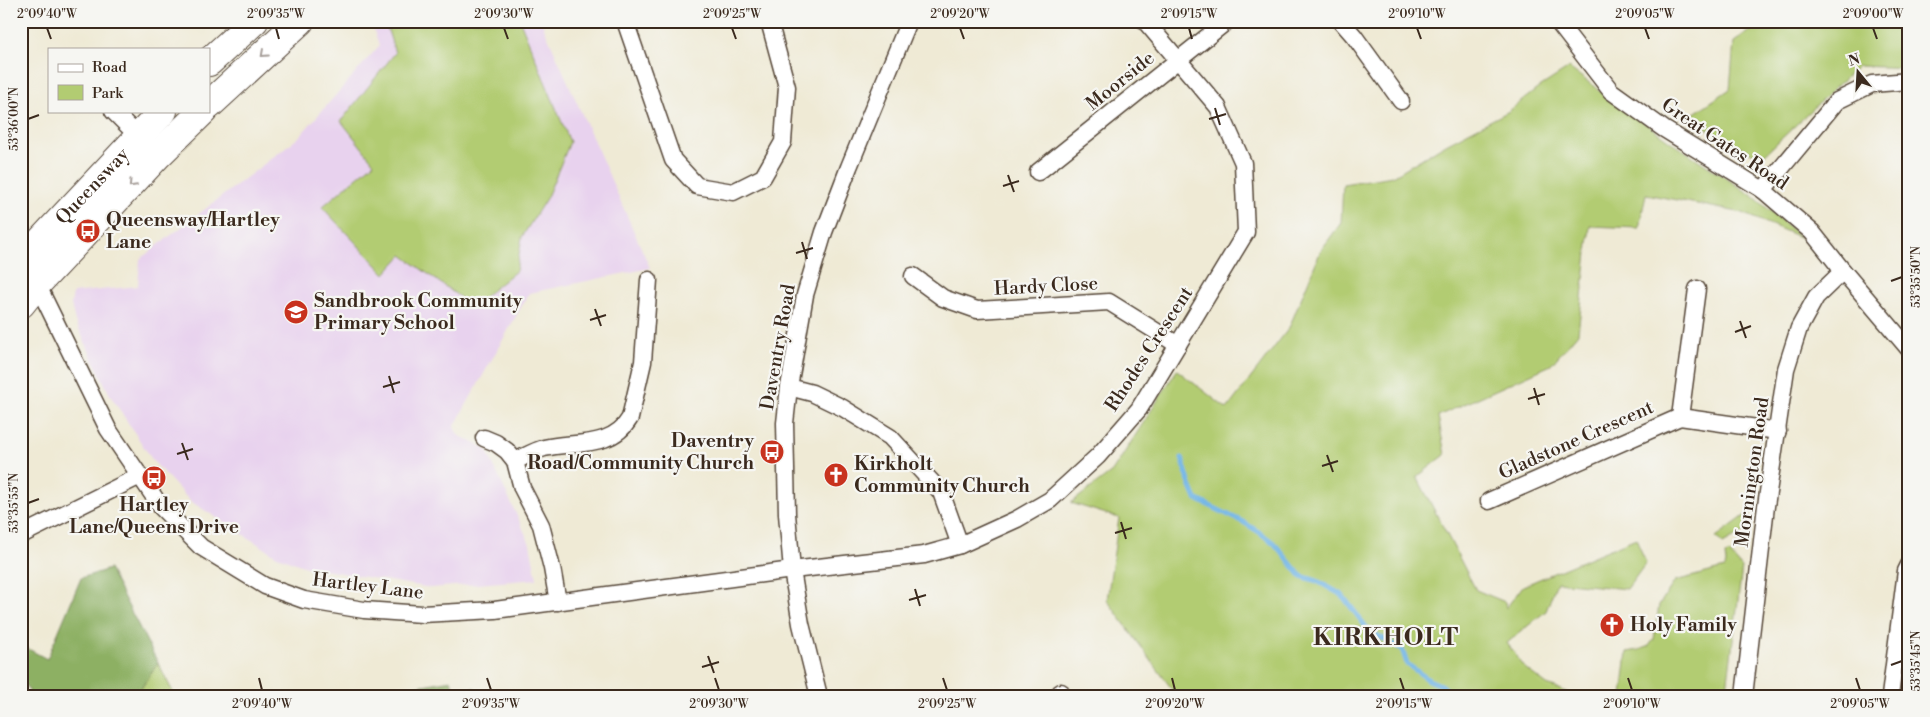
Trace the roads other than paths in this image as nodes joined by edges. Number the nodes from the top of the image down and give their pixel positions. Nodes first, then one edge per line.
1 (254, 21) edge
2 (300, 21) edge
3 (625, 21) edge
4 (769, 21) edge
5 (909, 21) edge
6 (1145, 21) edge
7 (1227, 21) edge
8 (1340, 21) edge
9 (1557, 21) edge
10 (1178, 60) junction
11 (210, 61) edge
12 (1909, 81) edge
13 (1401, 101) dead end
14 (210, 104) edge
15 (113, 112) edge
16 (162, 112) edge
17 (202, 112) edge
18 (139, 137) junction
19 (158, 155) junction
20 (1038, 172) dead end
21 (1763, 190) junction
22 (22, 258) edge
23 (1843, 271) junction
24 (913, 276) dead end
25 (648, 280) dead end
26 (1697, 288) dead end
27 (29, 294) edge
28 (1178, 345) junction
29 (1909, 349) edge
30 (789, 387) junction
31 (1680, 417) junction
32 (1778, 431) junction
33 (484, 438) dead end
34 (515, 461) junction
35 (140, 476) junction
36 (1489, 500) dead end
37 (21, 535) edge
38 (960, 545) junction
39 (1909, 565) edge
40 (792, 570) junction
41 (558, 602) junction
42 (819, 696) edge
43 (1744, 696) edge
44 (1890, 696) edge

1 - 11 highway
2 -> 14 highway
3 - 4 street
5 - 30 street, Daventry Road
6 - 10 street, Rhodes Crescent
7 - 10 street, Moorside
8 - 13 street
9 - 21 street, Great Gates Road
10 - 20 street, Moorside
10 - 28 street, Rhodes Crescent
12 - 21 street
15 - 18 street
16 - 18 highway, Queensway
17 - 19 highway, Queensway
18 - 19 street
18 - 22 highway, Queensway
19 -> 27 highway, Queensway
21 - 23 street, Great Gates Road
23 - 29 street, Great Gates Road
23 - 32 street, Mornington Road
24 - 28 street, Hardy Close
25 - 34 street
26 - 31 street, Gladstone Crescent
27 - 35 street, Hartley Lane
28 - 38 street, Rhodes Crescent
30 - 38 street
30 - 40 street, Daventry Road
31 - 32 street, Gladstone Crescent
31 - 36 street, Gladstone Crescent
32 - 43 street, Mornington Road
33 - 34 street
34 - 41 street
35 - 37 street
35 - 41 street, Hartley Lane
38 - 40 street, Rhodes Crescent
39 - 44 street
40 - 41 street, Hartley Lane
40 - 42 street, Daventry Road

